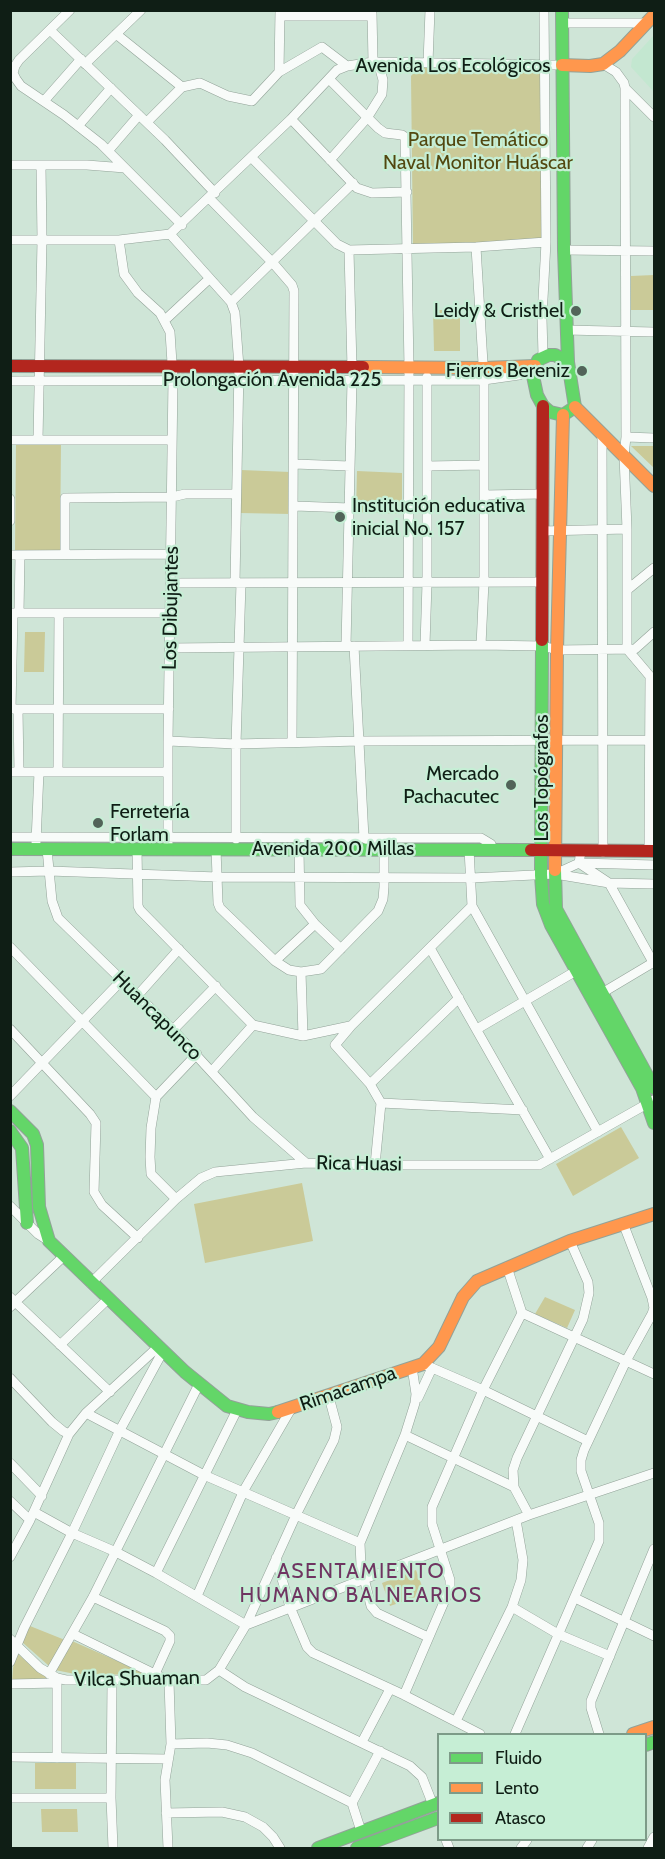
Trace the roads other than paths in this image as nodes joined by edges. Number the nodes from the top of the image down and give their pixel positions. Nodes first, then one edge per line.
1 (70, 10) edge
2 (141, 10) edge
3 (430, 10) edge
4 (544, 10) edge
5 (280, 13) edge
6 (372, 14) edge
7 (60, 15) edge
8 (562, 17) edge
9 (651, 19) edge
10 (50, 30) junction
11 (116, 34) junction
12 (83, 62) junction
13 (375, 62) junction
14 (428, 63) junction
15 (603, 64) junction
16 (544, 65) junction
17 (562, 65) junction
18 (347, 66) junction
19 (279, 72) junction
20 (329, 79) junction
21 (183, 87) junction
22 (111, 88) junction
23 (625, 88) junction
24 (44, 101) junction
25 (139, 115) junction
26 (654, 117) edge
27 (367, 118) junction
28 (291, 119) junction
29 (147, 122) junction
30 (78, 126) junction
31 (108, 151) junction
32 (252, 157) junction
33 (330, 159) junction
34 (10, 165) edge
35 (41, 166) junction
36 (125, 168) junction
37 (353, 183) junction
38 (407, 192) junction
39 (212, 195) junction
40 (314, 221) junction
41 (182, 225) junction
42 (170, 234) junction
43 (10, 240) edge
44 (42, 240) junction
45 (119, 240) junction
46 (546, 242) junction
47 (476, 247) junction
48 (349, 250) junction
49 (408, 250) junction
50 (564, 250) junction
51 (624, 250) junction
52 (654, 251) edge
53 (273, 262) junction
54 (209, 279) junction
55 (231, 302) junction
56 (165, 320) junction
57 (566, 330) junction
58 (625, 332) junction
59 (654, 332) edge
60 (546, 356) junction
61 (568, 362) junction
62 (10, 366) edge
63 (39, 366) junction
64 (239, 367) junction
65 (532, 367) junction
66 (173, 373) junction
67 (294, 374) junction
68 (352, 374) junction
69 (409, 374) junction
70 (427, 374) junction
71 (484, 374) junction
72 (10, 381) edge
73 (39, 381) junction
74 (238, 381) junction
75 (543, 406) junction
76 (575, 406) junction
77 (563, 415) junction
78 (602, 434) junction
79 (626, 437) junction
80 (654, 438) edge
81 (10, 440) edge
82 (38, 440) junction
83 (172, 440) junction
84 (624, 456) junction
85 (294, 464) junction
86 (484, 465) junction
87 (350, 466) junction
88 (427, 466) junction
89 (654, 486) edge
90 (236, 494) junction
91 (542, 494) junction
92 (484, 495) junction
93 (172, 496) junction
94 (10, 499) edge
95 (295, 506) junction
96 (350, 508) junction
97 (10, 521) edge
98 (560, 530) junction
99 (602, 530) junction
100 (627, 530) junction
101 (542, 531) junction
102 (171, 554) junction
103 (15, 555) edge
104 (65, 555) junction
105 (654, 568) edge
106 (409, 582) junction
107 (484, 582) junction
108 (542, 582) junction
109 (171, 583) junction
110 (238, 583) junction
111 (294, 583) junction
112 (348, 583) junction
113 (427, 583) junction
114 (627, 590) junction
115 (14, 613) edge
116 (59, 613) junction
117 (171, 613) junction
118 (654, 632) edge
119 (408, 645) junction
120 (425, 645) junction
121 (481, 645) junction
122 (350, 646) junction
123 (543, 646) junction
124 (293, 647) junction
125 (170, 648) junction
126 (240, 648) junction
127 (627, 649) junction
128 (557, 650) junction
129 (603, 650) junction
130 (652, 679) edge
131 (13, 709) edge
132 (59, 709) junction
133 (169, 709) junction
134 (542, 740) junction
135 (556, 740) junction
136 (603, 740) junction
137 (648, 740) junction
138 (168, 741) junction
139 (360, 741) junction
140 (292, 742) junction
141 (236, 744) junction
142 (15, 772) edge
143 (39, 772) junction
144 (58, 772) junction
145 (168, 772) junction
146 (10, 837) edge
147 (236, 838) junction
148 (364, 838) junction
149 (168, 844) junction
150 (40, 845) junction
151 (10, 849) edge
152 (137, 849) junction
153 (216, 849) junction
154 (299, 849) junction
155 (384, 849) junction
156 (469, 849) junction
157 (492, 850) junction
158 (548, 850) junction
159 (652, 851) edge
160 (603, 852) junction
161 (580, 857) junction
162 (654, 865) edge
163 (49, 871) junction
164 (10, 872) edge
165 (555, 874) junction
166 (541, 875) junction
167 (137, 876) junction
168 (299, 876) junction
169 (385, 877) junction
170 (218, 878) junction
171 (471, 878) junction
172 (609, 883) junction
173 (654, 884) edge
174 (472, 906) junction
175 (315, 924) junction
176 (430, 948) junction
177 (179, 949) junction
178 (341, 949) junction
179 (12, 952) edge
180 (275, 961) junction
181 (654, 963) edge
182 (576, 971) junction
183 (301, 972) junction
184 (122, 980) junction
185 (216, 986) junction
186 (138, 995) junction
187 (597, 996) junction
188 (459, 998) junction
189 (524, 1002) junction
190 (83, 1022) junction
191 (253, 1025) junction
192 (351, 1026) junction
193 (10, 1029) edge
194 (477, 1029) junction
195 (173, 1030) junction
196 (303, 1036) junction
197 (197, 1054) junction
198 (43, 1062) junction
199 (212, 1071) junction
200 (370, 1084) junction
201 (654, 1088) edge
202 (10, 1096) edge
203 (156, 1097) junction
204 (651, 1102) edge
205 (381, 1103) junction
206 (523, 1110) junction
207 (10, 1111) edge
208 (654, 1123) edge
209 (10, 1131) edge
210 (598, 1132) junction
211 (550, 1159) junction
212 (306, 1163) junction
213 (375, 1165) junction
214 (176, 1199) junction
215 (10, 1206) edge
216 (654, 1214) edge
217 (27, 1223) junction
218 (623, 1223) junction
219 (138, 1238) junction
220 (49, 1241) junction
221 (570, 1241) junction
222 (64, 1256) junction
223 (507, 1268) junction
224 (91, 1283) junction
225 (108, 1299) junction
226 (12, 1302) edge
227 (522, 1313) junction
228 (574, 1336) junction
229 (60, 1345) junction
230 (160, 1349) junction
231 (626, 1361) junction
232 (423, 1366) junction
233 (654, 1374) edge
234 (10, 1378) edge
235 (199, 1384) junction
236 (483, 1390) junction
237 (110, 1392) junction
238 (329, 1397) junction
239 (415, 1403) junction
240 (291, 1409) junction
241 (237, 1410) junction
242 (86, 1413) junction
243 (537, 1416) junction
244 (120, 1430) junction
245 (69, 1434) junction
246 (405, 1434) junction
247 (588, 1441) junction
248 (165, 1453) junction
249 (454, 1458) junction
250 (10, 1463) edge
251 (654, 1473) edge
252 (204, 1475) junction
253 (514, 1487) junction
254 (244, 1490) junction
255 (589, 1495) junction
256 (42, 1496) junction
257 (10, 1501) edge
258 (296, 1515) junction
259 (529, 1515) junction
260 (32, 1516) junction
261 (516, 1520) junction
262 (72, 1533) junction
263 (360, 1543) junction
264 (654, 1549) edge
265 (441, 1550) junction
266 (116, 1552) junction
267 (10, 1557) edge
268 (276, 1558) junction
269 (156, 1573) junction
270 (364, 1579) junction
271 (196, 1596) junction
272 (93, 1597) junction
273 (575, 1598) junction
274 (290, 1607) junction
275 (512, 1607) junction
276 (626, 1621) junction
277 (246, 1625) junction
278 (73, 1634) junction
279 (558, 1634) junction
280 (428, 1636) junction
281 (654, 1636) edge
282 (13, 1642) edge
283 (610, 1656) junction
284 (10, 1662) edge
285 (219, 1670) junction
286 (155, 1674) junction
287 (54, 1678) junction
288 (112, 1681) junction
289 (169, 1681) junction
290 (10, 1684) edge
291 (390, 1689) junction
292 (404, 1695) junction
293 (456, 1721) junction
294 (654, 1727) edge
295 (478, 1733) edge
296 (516, 1733) edge
297 (598, 1733) edge
298 (636, 1733) edge
299 (362, 1742) junction
300 (171, 1744) junction
301 (380, 1751) junction
302 (10, 1757) edge
303 (57, 1758) junction
304 (111, 1759) junction
305 (168, 1759) junction
306 (10, 1798) edge
307 (111, 1798) junction
308 (352, 1803) junction
309 (436, 1804) edge
310 (166, 1813) junction
311 (437, 1818) edge
312 (361, 1831) junction
313 (654, 1836) edge
314 (365, 1847) edge
315 (113, 1848) edge
316 (168, 1848) edge
317 (280, 1848) edge
318 (318, 1848) edge
319 (648, 1848) edge

1 - 7 street
2 - 11 street
3 - 14 street
4 - 16 street
5 - 6 street
5 - 19 street
6 - 13 street
7 - 10 street
8 - 9 street
8 - 17 main road
9 - 15 main road
10 - 12 street
10 - 24 street
11 - 12 street
11 - 21 street
12 - 22 street
12 - 24 street
13 - 14 street, Avenida Los Ecológicos
13 - 18 street, Avenida Los Ecológicos
13 - 27 street
14 - 16 street, Avenida Los Ecológicos
15 - 17 main road, Avenida Los Ecológicos
15 - 23 street
16 - 17 street, Avenida Los Ecológicos
16 - 46 street
17 - 50 main road
18 - 19 street
18 - 20 street, Avenida Los Ecológicos
19 - 21 street
20 - 27 street
20 - 28 street, Avenida Los Ecológicos
21 - 29 street
22 - 25 street
22 - 30 street
23 - 26 street
23 - 51 street
24 - 30 street
25 - 29 street
25 - 31 street
27 - 33 street
27 - 38 street
28 - 32 street, Avenida Los Ecológicos
28 - 33 street
29 - 39 street
30 - 31 street
31 - 36 street
32 - 39 street, Avenida Los Ecológicos
32 - 40 street
33 - 37 street
34 - 35 street
35 - 36 street
35 - 44 street
36 - 41 street
37 - 38 street
37 - 40 street
38 - 49 street
39 - 41 street, Avenida Los Ecológicos
39 - 53 street
40 - 48 street
40 - 53 street
41 - 42 street, Avenida Los Ecológicos
42 - 45 street
42 - 54 street
43 - 44 street
44 - 45 street
44 - 63 street
45 - 56 street
46 - 47 street
46 - 60 street
47 - 49 street
47 - 71 street
48 - 49 street
48 - 68 street
49 - 69 street
50 - 51 street
50 - 57 main road
51 - 52 street
51 - 58 street
53 - 55 street
53 - 67 street
54 - 55 street
54 - 56 street
55 - 64 street
56 - 66 street, Los Dibujantes
57 - 58 street
57 - 60 main road
57 - 61 main road
58 - 59 street
58 - 79 street
60 - 61 main road
60 - 65 main road
61 - 76 main road
62 - 63 main road, Prolongación Avenida 225
63 - 66 main road, Prolongación Avenida 225
63 - 73 street
64 - 66 main road, Prolongación Avenida 225
64 - 67 main road, Prolongación Avenida 225
64 - 74 street
65 - 71 main road, Prolongación Avenida 225
65 - 75 main road
66 - 73 street, Prolongación Avenida 225
66 - 74 street, Prolongación Avenida 225
66 - 83 street, Los Dibujantes
67 - 68 main road, Prolongación Avenida 225
67 - 74 street, Prolongación Avenida 225
67 - 85 street
68 - 69 main road, Prolongación Avenida 225
68 - 87 street
69 - 70 main road, Prolongación Avenida 225
69 - 106 street
70 - 71 main road, Prolongación Avenida 225
70 - 88 street
71 - 86 street
72 - 73 street, Prolongación Avenida 225
73 - 82 street
74 - 90 street
75 - 77 main road
75 - 91 main road, Los Topógrafos
76 - 77 main road
76 - 78 main road
77 - 98 main road, Los Topógrafos
78 - 84 main road
78 - 99 street
79 - 80 street
79 - 84 street
81 - 82 street
82 - 83 street
83 - 93 street, Los Dibujantes
84 - 89 main road
84 - 100 street
85 - 87 street
85 - 95 street
86 - 88 street
86 - 92 street
87 - 96 street
88 - 113 street
90 - 93 street
90 - 110 street
91 - 92 street
91 - 101 main road, Los Topógrafos
92 - 107 street
93 - 102 street, Los Dibujantes
93 - 104 street
94 - 97 street
95 - 96 street
95 - 111 street
96 - 112 street
98 - 99 street
98 - 101 street
98 - 128 main road, Los Topógrafos
99 - 100 street
99 - 129 street
100 - 114 street
101 - 108 main road, Los Topógrafos
102 - 104 street
102 - 109 street, Los Dibujantes
103 - 104 street
103 - 115 street
105 - 114 street
106 - 112 street
106 - 113 street
106 - 119 street
107 - 108 street
107 - 113 street
107 - 121 street
108 - 123 main road, Los Topógrafos
109 - 110 street
109 - 117 street, Los Dibujantes
110 - 111 street
110 - 126 street
111 - 112 street
111 - 124 street
112 - 122 street
113 - 120 street
114 - 127 street
115 - 116 street
115 - 131 street
116 - 117 street
116 - 132 street
117 - 125 street, Los Dibujantes
118 - 127 street
119 - 120 street
119 - 122 street
120 - 121 street
121 - 123 street
122 - 124 street
122 - 139 street
123 - 128 street
123 - 134 main road, Los Topógrafos
124 - 126 street
124 - 140 street
125 - 126 street
125 - 133 street, Los Dibujantes
126 - 141 street
127 - 129 street
127 - 130 street
128 - 129 street
128 - 135 main road, Los Topógrafos
129 - 136 street
130 - 137 street
131 - 132 street
131 - 142 street
132 - 133 street
132 - 144 street
133 - 138 street, Los Dibujantes
134 - 135 street
134 - 139 street
134 - 158 main road, Los Topógrafos
135 - 136 street
135 - 158 main road, Los Topógrafos
136 - 137 street
136 - 160 street
137 - 159 street
138 - 141 street
138 - 145 street, Los Dibujantes
139 - 140 street
139 - 148 street
140 - 141 street
141 - 147 street
142 - 143 street
143 - 144 street
143 - 150 street, Huancapunco
144 - 145 street
145 - 149 street, Los Dibujantes
146 - 150 street
147 - 148 street
147 - 149 street
148 - 155 street
148 - 157 street
149 - 150 street
149 - 152 main road, Avenida 200 Millas
149 - 153 main road, Avenida 200 Millas
150 - 151 main road, Avenida 200 Millas
150 - 152 main road, Avenida 200 Millas
150 - 163 street, Huancapunco
152 - 167 street
153 - 154 main road, Avenida 200 Millas
153 - 170 street
154 - 155 main road, Avenida 200 Millas
154 - 168 street
155 - 156 main road, Avenida 200 Millas
155 - 169 street
156 - 157 main road, Avenida 200 Millas
156 - 171 street
157 - 158 main road, Avenida 200 Millas
158 - 161 main road, Avenida 200 Millas
158 - 165 main road, Los Topógrafos
158 - 166 main road, Los Topógrafos
159 - 160 main road, Avenida 200 Millas
160 - 161 main road, Avenida 200 Millas
161 - 162 street
161 - 165 street
161 - 172 street
163 - 164 street
163 - 167 street
163 - 184 street, Huancapunco
165 - 166 street
165 - 172 street
165 - 187 main road, Los Topógrafos
166 - 171 street
166 - 182 main road, Los Topógrafos
167 - 170 street
167 - 177 street
168 - 169 street
168 - 170 street
168 - 175 street
169 - 171 street
169 - 178 street
170 - 180 street
171 - 174 street
172 - 173 street
172 - 181 street
174 - 176 street
174 - 189 street
175 - 178 street
175 - 180 street
176 - 188 street
176 - 192 street
177 - 185 street
177 - 186 street
178 - 183 street
179 - 190 street
180 - 183 street
181 - 187 street
182 - 187 main road, Los Topógrafos
182 - 189 street
183 - 196 street
184 - 186 street, Huancapunco
184 - 190 street
185 - 191 street
185 - 195 street
186 - 195 street, Huancapunco
187 - 201 main road, Los Topógrafos
187 - 204 main road, Los Topógrafos
188 - 194 street
188 - 200 street
189 - 194 street
189 - 210 street
190 - 198 street
190 - 203 street
191 - 196 street
191 - 199 street
192 - 196 street
192 - 200 street
193 - 198 street
194 - 206 street
195 - 197 street, Huancapunco
197 - 199 street, Huancapunco
197 - 203 street
198 - 202 street
198 - 219 street
199 - 212 street, Huancapunco
200 - 205 street
203 - 214 street
204 - 208 main road, Los Topógrafos
204 - 210 street, Rica Huasi
205 - 206 street
205 - 213 street
206 - 211 street
207 - 220 main road
209 - 217 main road
210 - 211 street, Rica Huasi
211 - 213 street, Rica Huasi
212 - 213 street, Rica Huasi
212 - 214 street, Rica Huasi
214 - 219 street, Rica Huasi
215 - 217 street
216 - 218 main road
217 - 220 street
218 - 221 main road
218 - 231 street
219 - 224 street, Rica Huasi
220 - 222 main road, Rimacampa
221 - 223 main road
221 - 228 street
222 - 224 main road, Rimacampa
222 - 226 street
223 - 227 street
223 - 232 main road
224 - 225 main road, Rimacampa
225 - 229 street
225 - 230 main road, Rimacampa
226 - 229 street
227 - 228 street
227 - 236 street
228 - 231 street
228 - 243 street
229 - 237 street
230 - 235 main road, Rimacampa
230 - 237 street
230 - 244 street
231 - 233 street
231 - 247 street
232 - 236 street
232 - 238 main road, Rimacampa
232 - 239 street
232 - 239 street
234 - 245 street
235 - 241 main road, Rimacampa
235 - 248 street
236 - 243 street
236 - 249 street
237 - 242 street
238 - 240 main road, Rimacampa
238 - 258 street, Vilca Shuaman
239 - 246 street
240 - 241 main road, Rimacampa
240 - 254 street
241 - 252 street
242 - 244 street
242 - 245 street
243 - 247 street
243 - 253 street
244 - 248 street
244 - 262 street
245 - 256 street
246 - 249 street
246 - 263 street
247 - 255 street
248 - 252 street
248 - 266 street
249 - 253 street
249 - 265 street
250 - 256 street
251 - 255 street
252 - 254 street
252 - 269 street
253 - 259 street
254 - 258 street
254 - 271 street
255 - 259 street
255 - 273 street
256 - 260 street
257 - 260 street
258 - 263 street
258 - 268 street, Vilca Shuaman
259 - 261 street
260 - 262 street
260 - 267 street
261 - 265 street
261 - 275 street
262 - 266 street
262 - 282 street
263 - 270 street
264 - 276 street
265 - 270 street
265 - 280 street
266 - 269 street
266 - 272 street
268 - 274 street
268 - 277 street, Vilca Shuaman
269 - 271 street
270 - 274 street
270 - 280 street
271 - 277 street
272 - 278 street
272 - 286 street
273 - 276 street
273 - 279 street
274 - 277 street
274 - 291 street
275 - 279 street
275 - 293 street
276 - 281 street
276 - 283 street
277 - 285 street, Vilca Shuaman
278 - 286 street
278 - 287 street
279 - 283 street
279 - 296 street
280 - 292 street
282 - 284 street
282 - 287 street, Vilca Shuaman
283 - 297 street
285 - 289 street, Vilca Shuaman
285 - 299 street
286 - 289 street
287 - 288 street, Vilca Shuaman
287 - 290 street
287 - 303 street
288 - 289 street, Vilca Shuaman
288 - 304 street
289 - 300 street
291 - 292 street
291 - 299 street
292 - 293 street
293 - 295 street
294 - 298 main road
299 - 301 street
300 - 305 street
300 - 308 street
301 - 308 street
301 - 309 street
302 - 303 street
303 - 304 street
304 - 305 street
304 - 307 street
305 - 310 street
306 - 307 street
307 - 315 street
308 - 312 street
309 - 312 main road
310 - 316 street
310 - 317 street
311 - 314 main road
312 - 318 main road
313 - 319 street

